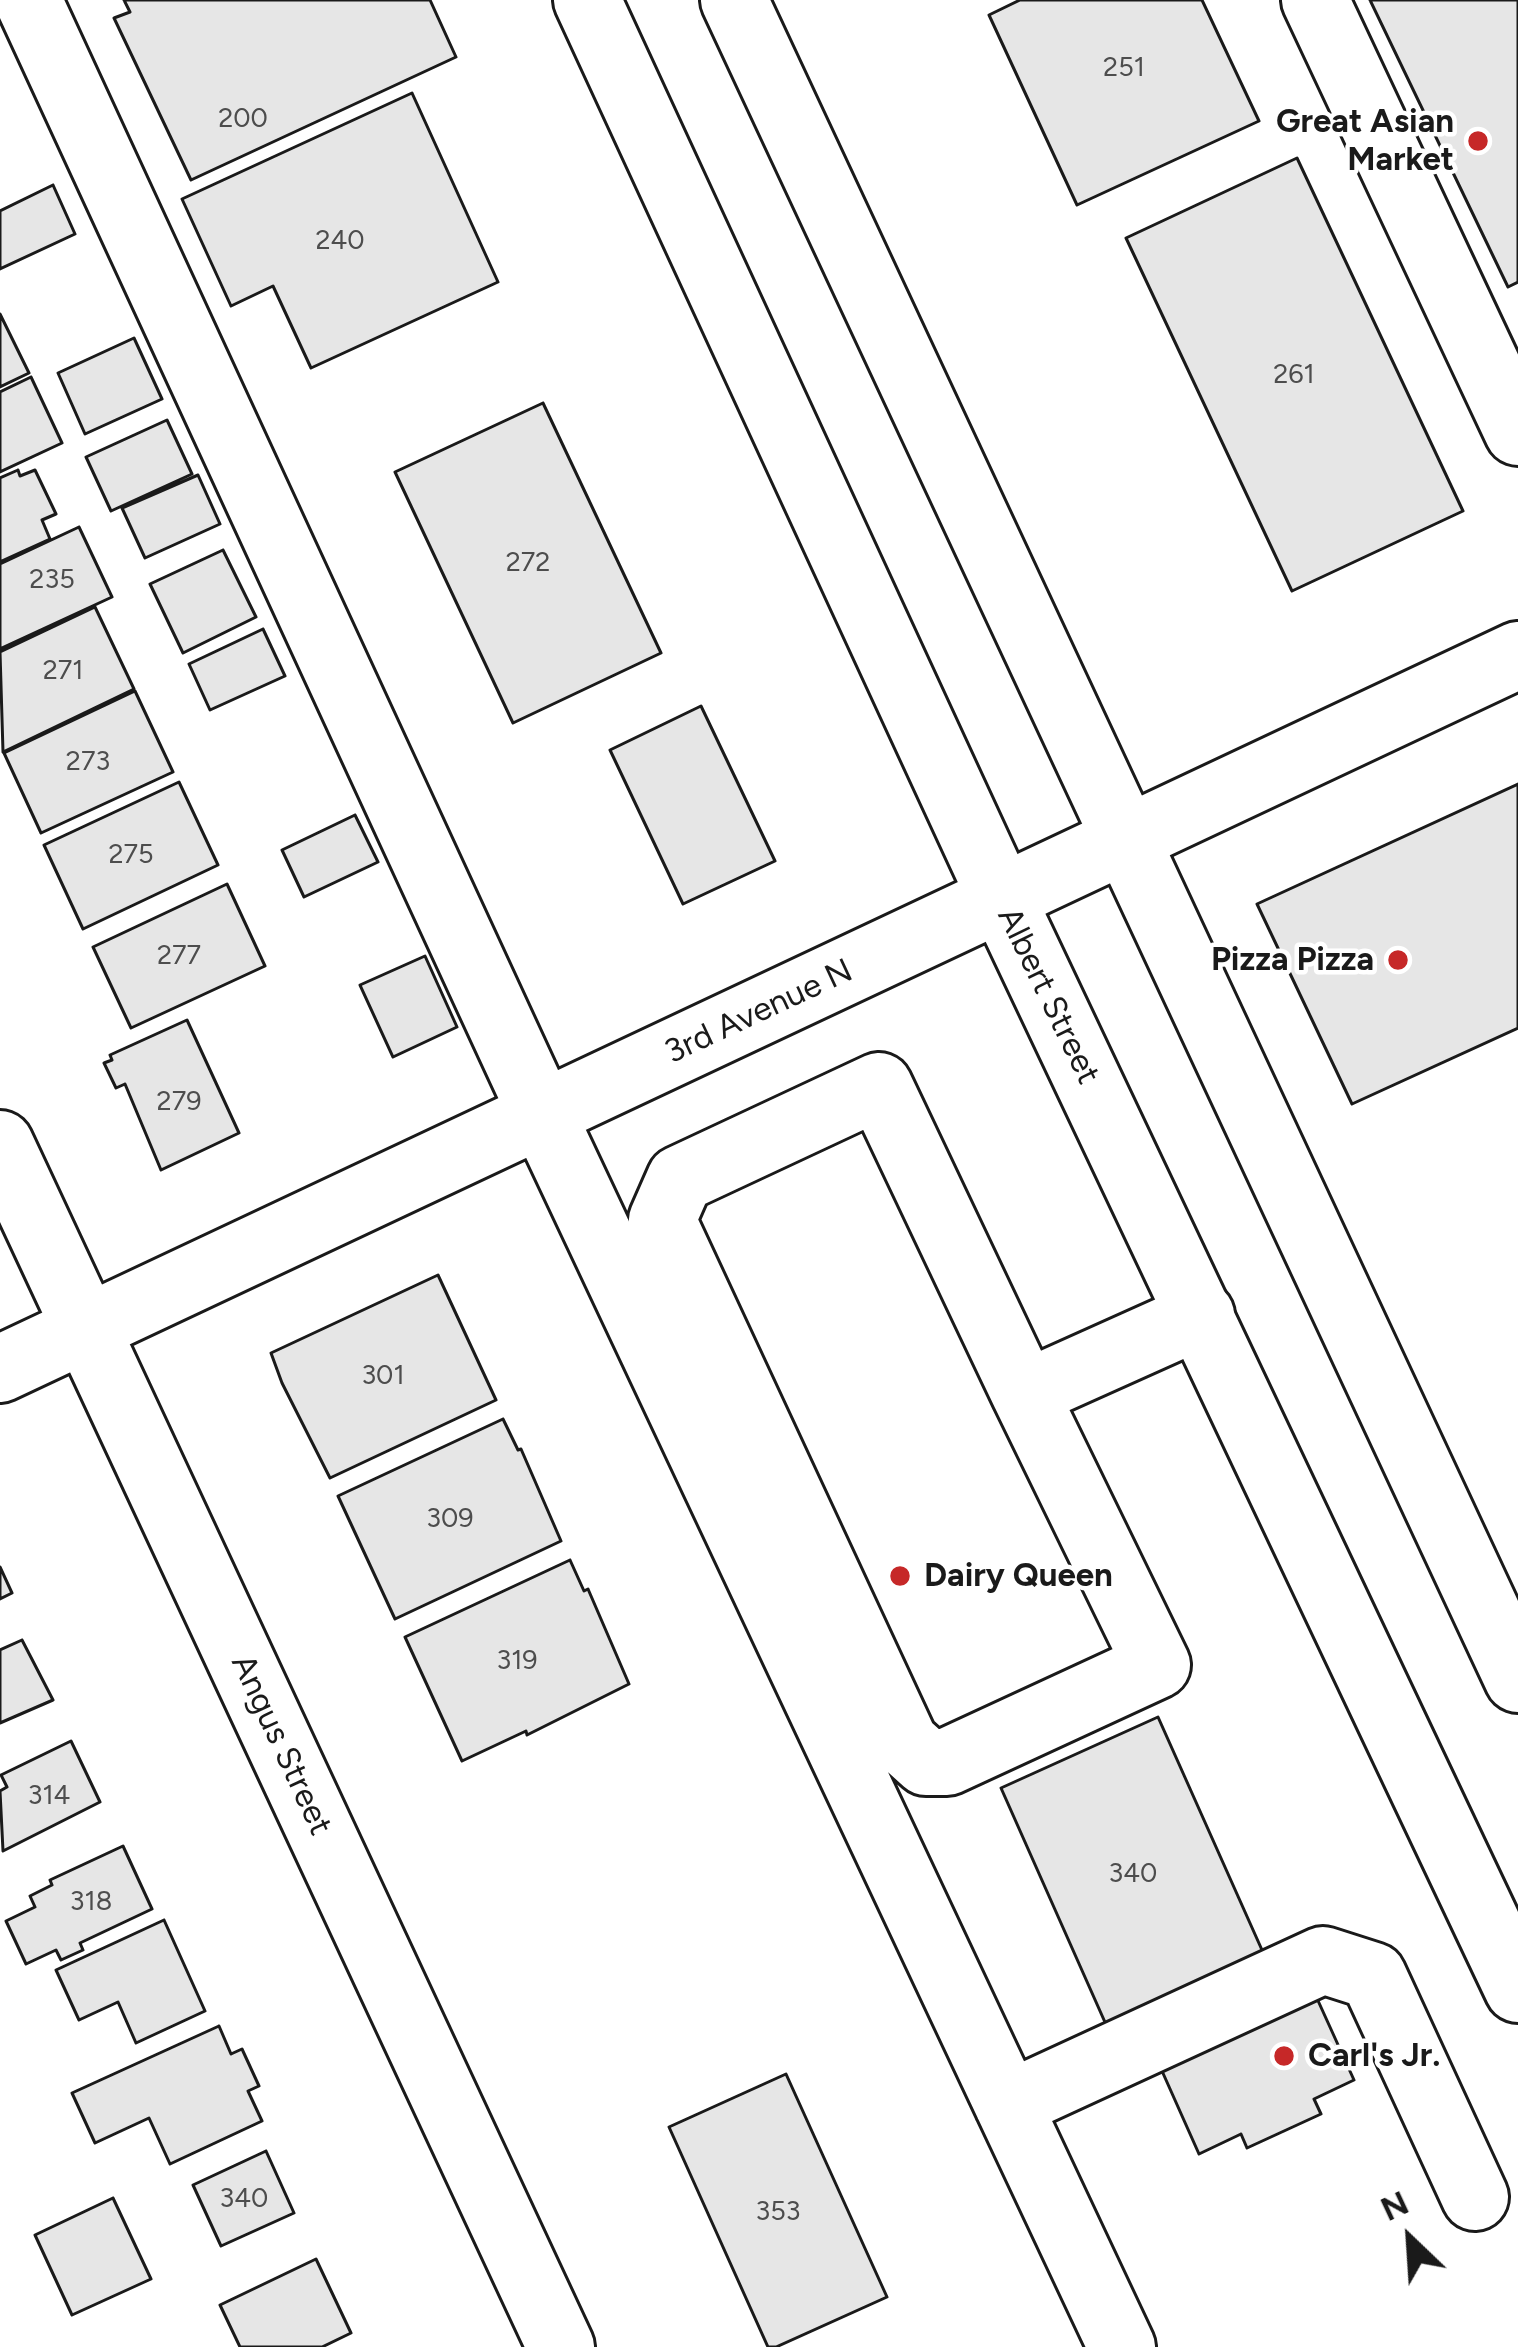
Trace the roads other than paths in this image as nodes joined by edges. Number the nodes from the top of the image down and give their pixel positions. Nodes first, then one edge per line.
1 (28, 0) edge
2 (587, 0) edge
3 (734, 0) edge
4 (1315, 0) edge
5 (1518, 433) edge
6 (1518, 655) edge
7 (1128, 838) junction
8 (1000, 898) junction
9 (542, 1114) junction
10 (0, 1144) edge
11 (1201, 1315) junction
12 (87, 1328) junction
13 (0, 1369) edge
14 (1025, 1394) junction
15 (1518, 1679) edge
16 (1518, 1989) edge
17 (1008, 2105) junction
18 (1474, 2197) dead end
19 (561, 2347) edge
20 (1122, 2347) edge

1 - 9 main road
2 - 8 main road, Albert Street
3 - 7 main road
4 - 5 main road
6 - 7 main road, 3rd Avenue N
7 - 8 main road, 3rd Avenue N
7 - 15 main road
8 - 9 main road, 3rd Avenue N
8 - 11 main road, Albert Street
9 - 12 main road, 3rd Avenue N
9 - 17 main road
10 - 12 main road, Angus Street
11 - 14 main road
11 - 16 main road, Albert Street
12 - 13 main road, 3rd Avenue N
12 - 19 main road, Angus Street
14 - 14 main road
17 - 18 main road
17 - 20 main road

